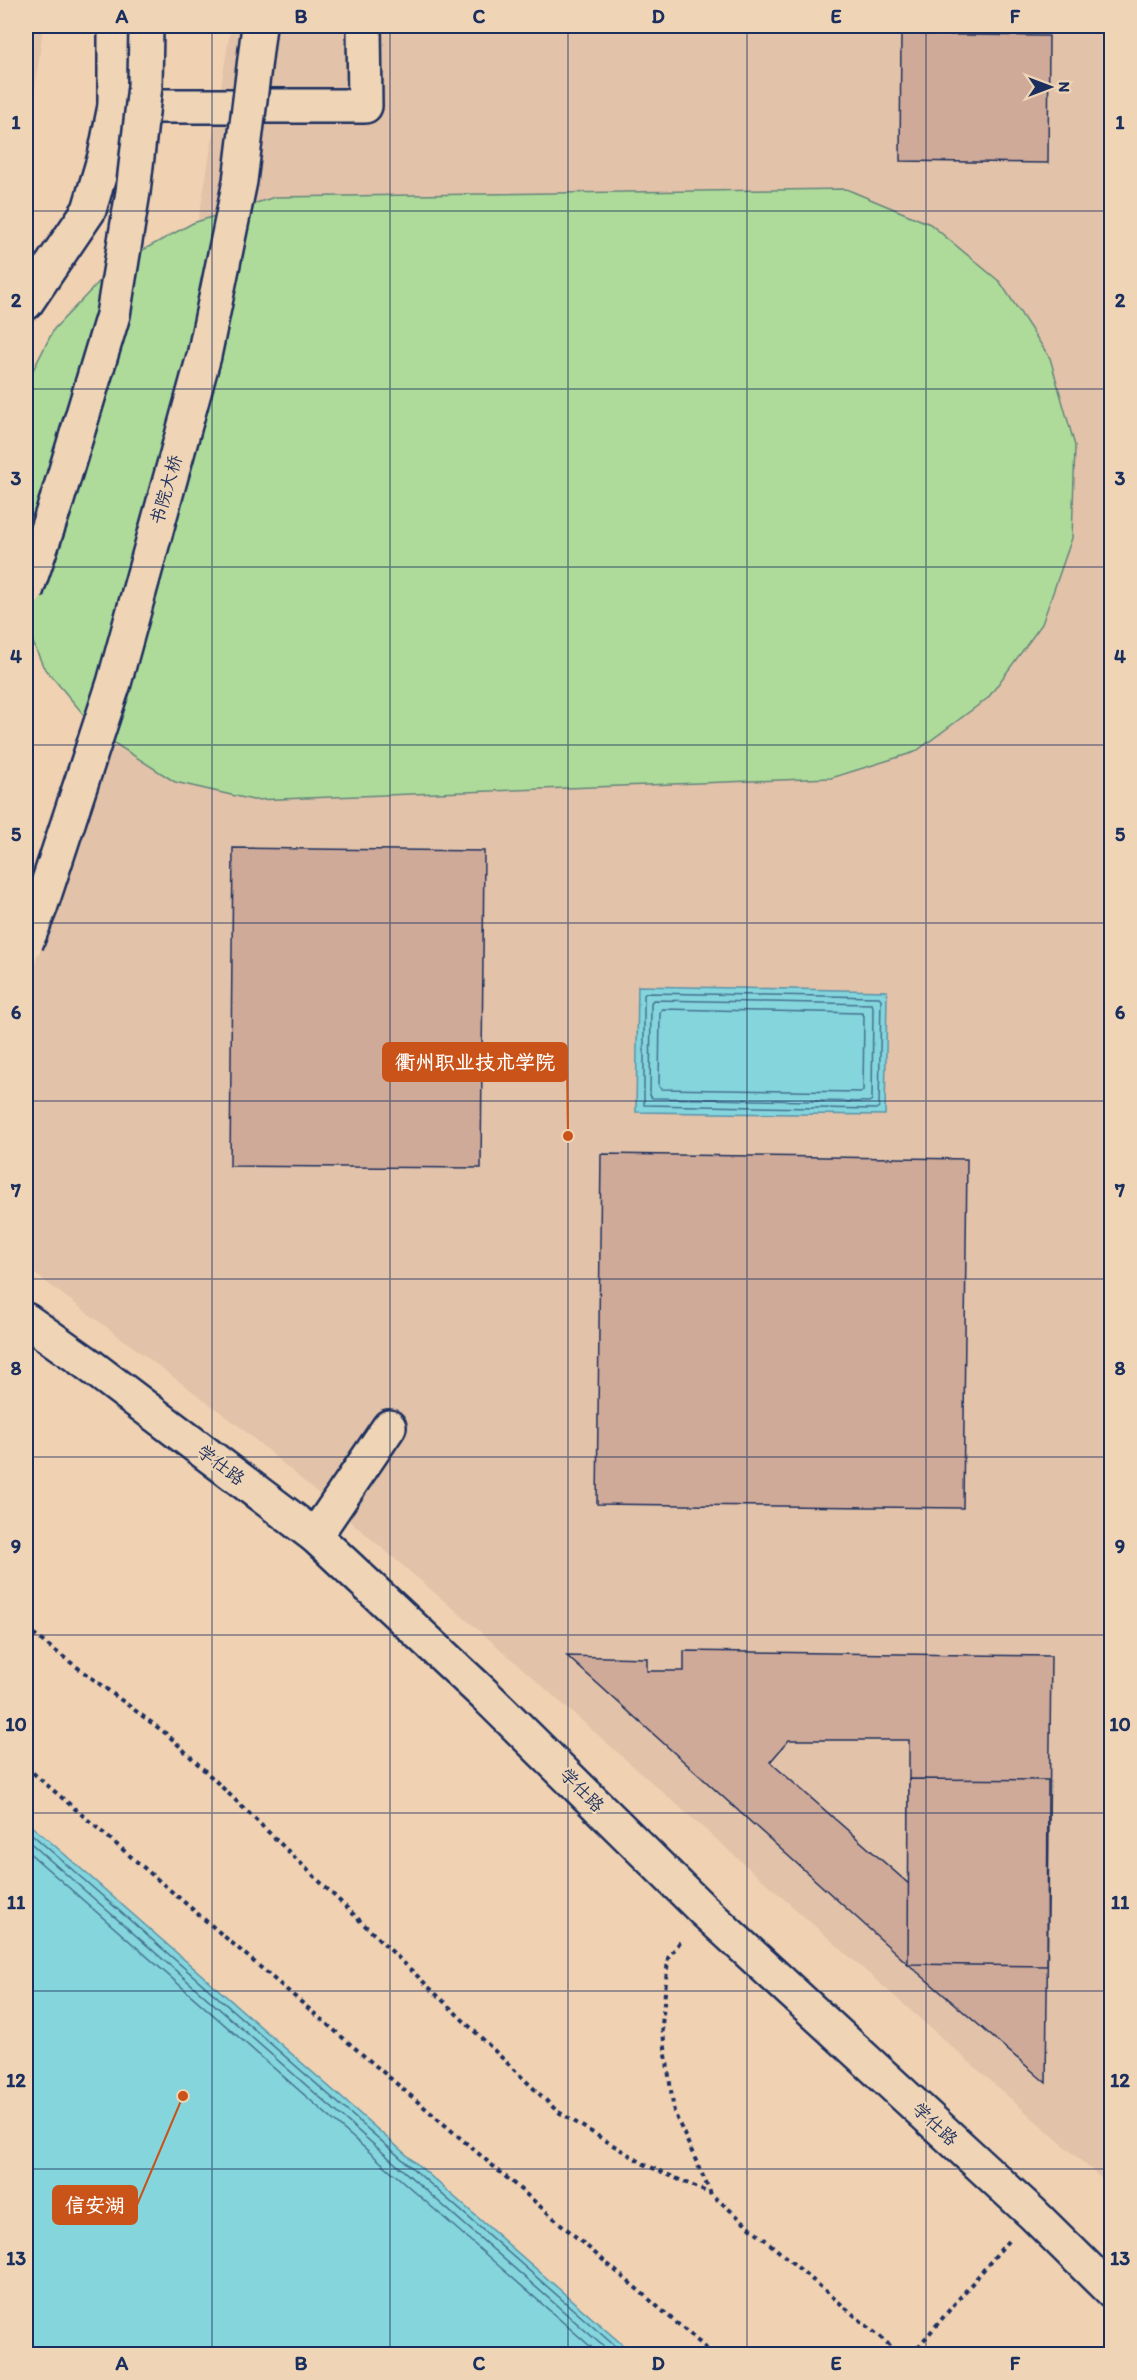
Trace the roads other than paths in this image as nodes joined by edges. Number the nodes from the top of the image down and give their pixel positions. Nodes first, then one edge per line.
1 (115, 26) edge
2 (146, 26) edge
3 (259, 26) edge
4 (364, 26) edge
5 (115, 106) junction
6 (26, 303) edge
7 (26, 591) edge
8 (26, 943) edge
9 (26, 1320) edge
10 (389, 1427) dead end
11 (315, 1536) junction
12 (1112, 2292) edge

1 - 5 street
2 - 7 street, bridge
3 - 8 street, 书院大桥, bridge
4 - 5 street
5 - 6 street
9 - 11 street, 学仕路
10 - 11 street
11 - 12 street, 学仕路

